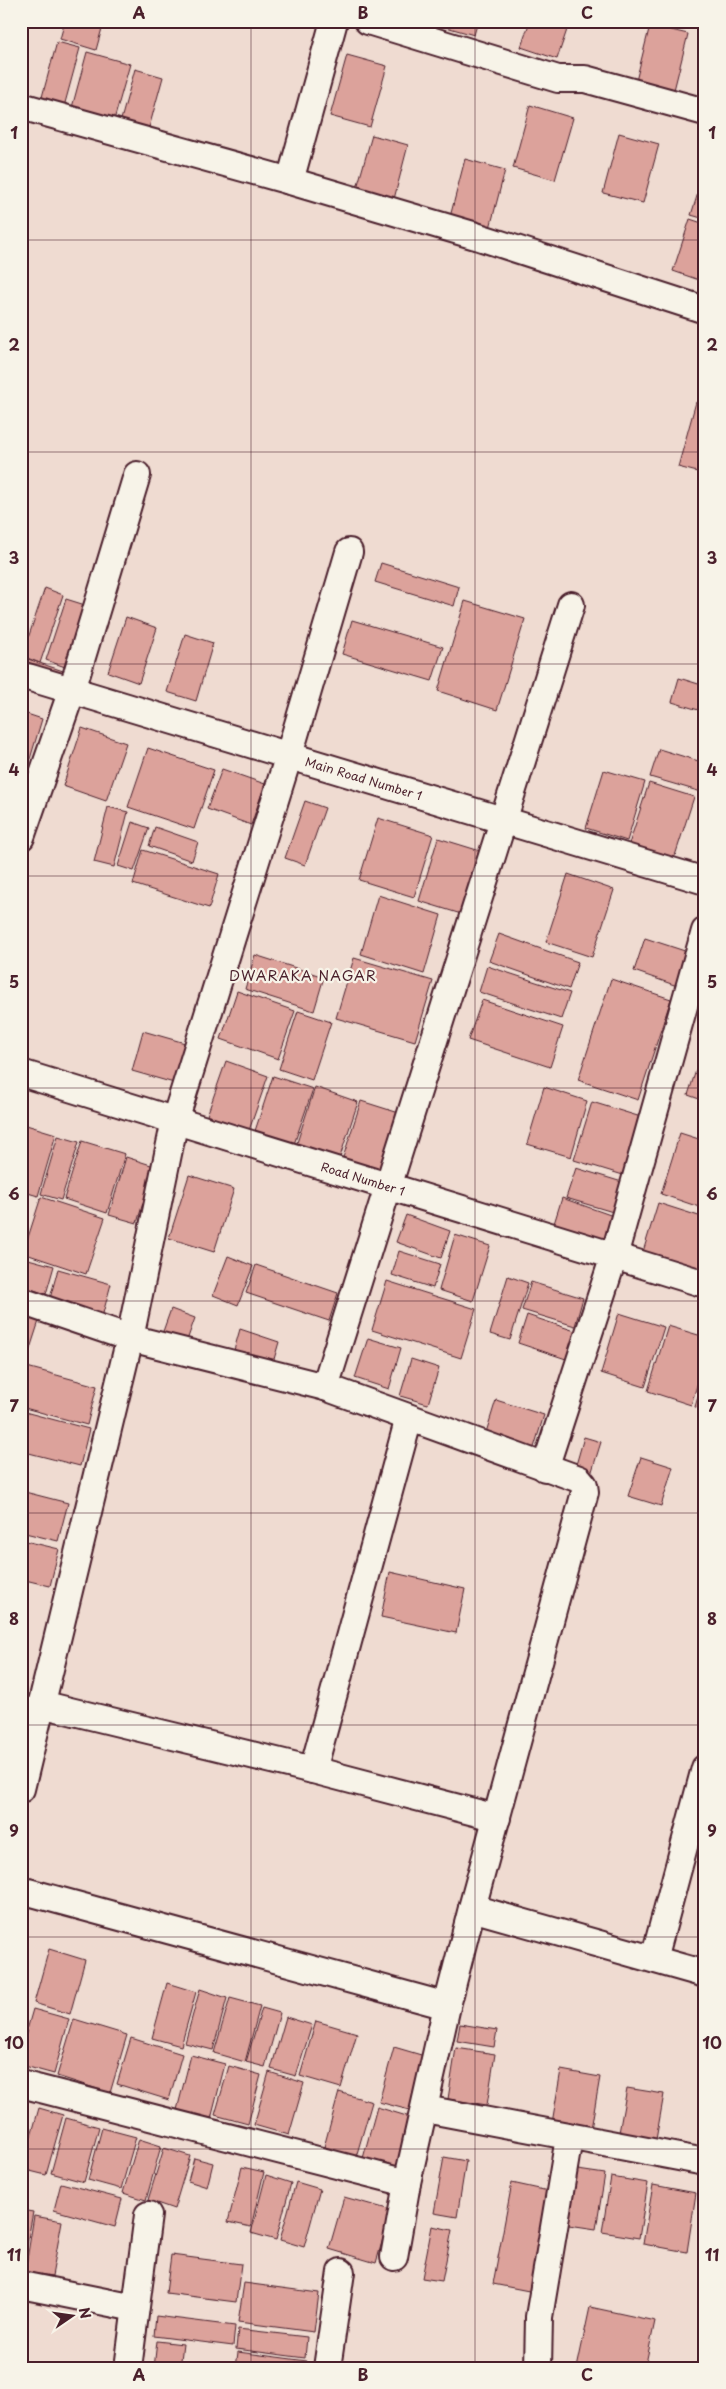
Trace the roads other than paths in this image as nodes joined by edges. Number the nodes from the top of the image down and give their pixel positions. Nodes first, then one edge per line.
1 (334, 21) edge
2 (368, 21) edge
3 (21, 106) edge
4 (705, 112) edge
5 (290, 181) junction
6 (705, 310) edge
7 (137, 475) dead end
8 (349, 552) dead end
9 (571, 605) dead end
10 (21, 675) edge
11 (72, 690) junction
12 (289, 755) junction
13 (504, 820) junction
14 (21, 837) edge
15 (705, 880) edge
16 (705, 931) edge
17 (21, 1073) edge
18 (175, 1120) junction
19 (389, 1186) junction
20 (614, 1256) junction
21 (705, 1284) edge
22 (21, 1301) edge
23 (130, 1338) junction
24 (325, 1387) junction
25 (409, 1418) junction
26 (545, 1468) junction
27 (41, 1704) junction
28 (705, 1768) edge
29 (312, 1770) junction
30 (21, 1789) edge
31 (496, 1818) junction
32 (21, 1890) edge
33 (472, 1908) junction
34 (654, 1959) junction
35 (705, 1974) edge
36 (447, 2006) junction
37 (21, 2084) edge
38 (425, 2110) junction
39 (569, 2138) junction
40 (705, 2162) edge
41 (407, 2182) junction
42 (148, 2215) dead end
43 (394, 2257) dead end
44 (341, 2272) dead end
45 (21, 2285) edge
46 (134, 2308) junction
47 (128, 2368) edge
48 (327, 2368) edge
49 (538, 2368) edge

1 - 5 street
2 - 4 street
3 - 5 street
5 - 6 street
7 - 11 street
8 - 12 street
9 - 13 street
10 - 11 street, Main Road Number 1
11 - 12 street, Main Road Number 1
11 - 14 street
12 - 13 street, Main Road Number 1
12 - 18 street
13 - 15 street, Main Road Number 1
13 - 19 street
16 - 20 street
17 - 18 street, Road Number 1
18 - 19 street, Road Number 1
18 - 23 street
19 - 20 street, Road Number 1
19 - 24 street
20 - 21 street, Road Number 1
20 - 26 street
22 - 23 street
23 - 24 street
23 - 27 street
24 - 25 street
25 - 26 street
25 - 29 street
26 - 31 street
27 - 29 street
27 - 30 street
28 - 34 street
29 - 31 street
31 - 33 street
32 - 36 street
33 - 34 street
33 - 36 street
34 - 35 street
36 - 38 street
37 - 41 street
38 - 39 street
38 - 41 street
39 - 40 street
39 - 49 street
41 - 43 street
42 - 46 street
44 - 48 street
45 - 46 street
46 - 47 street

